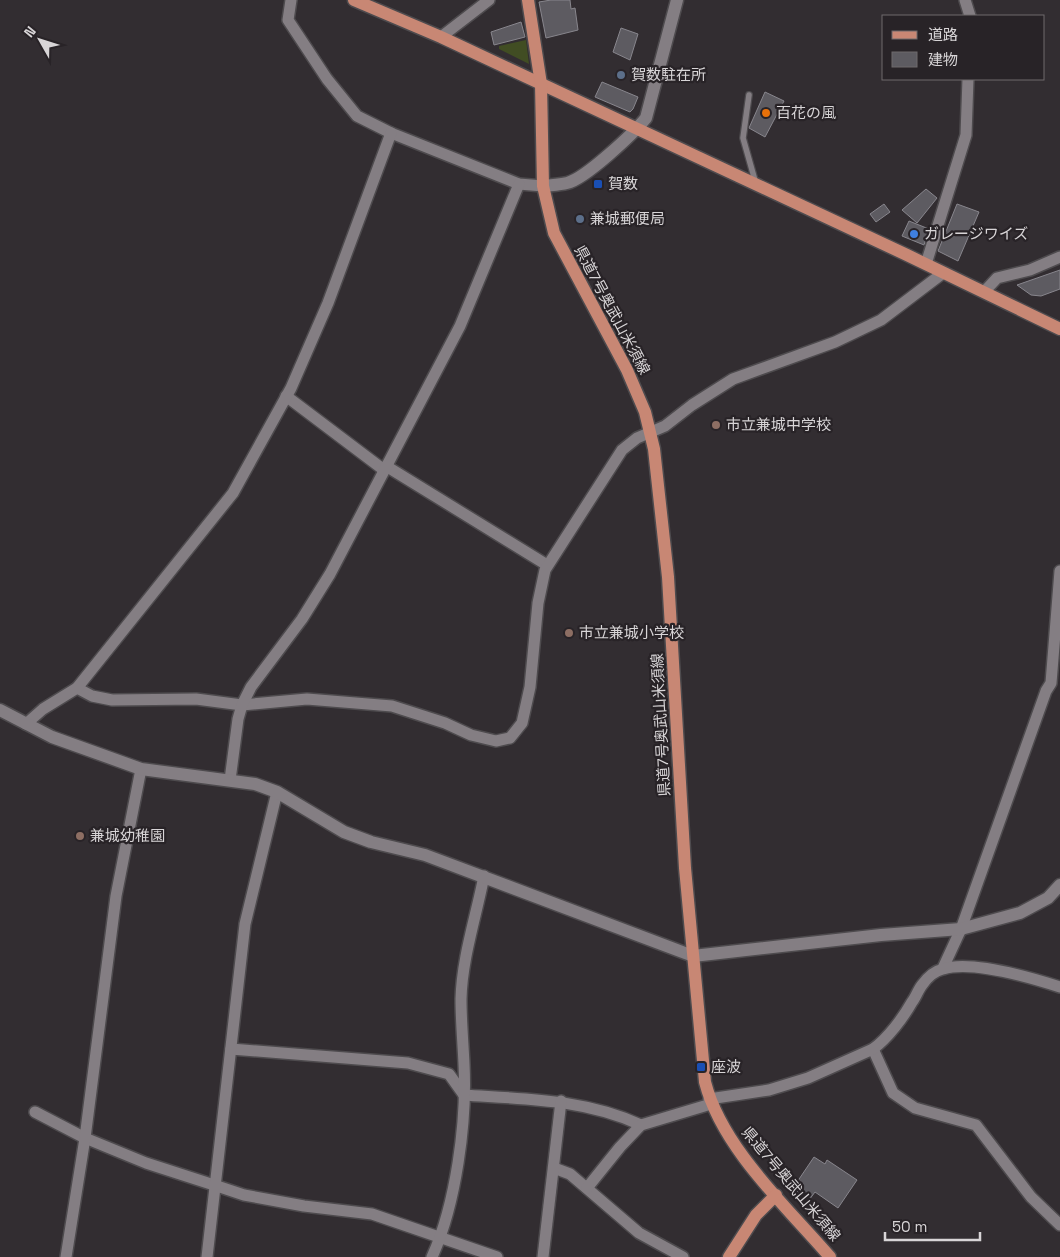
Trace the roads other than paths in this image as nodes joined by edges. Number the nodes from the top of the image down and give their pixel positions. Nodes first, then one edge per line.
1 (292, 0) edge
2 (354, 0) edge
3 (489, 0) edge
4 (528, 0) edge
5 (677, 0) edge
6 (965, 0) edge
7 (970, 15) edge
8 (440, 37) junction
9 (968, 80) edge
10 (541, 84) junction
11 (749, 95) dead end
12 (637, 130) junction
13 (391, 133) junction
14 (519, 184) junction
15 (543, 186) junction
16 (757, 186) junction
17 (1060, 257) edge
18 (926, 264) junction
19 (943, 273) junction
20 (984, 292) junction
21 (1060, 329) edge
22 (286, 396) junction
23 (650, 433) junction
24 (385, 468) junction
25 (547, 565) junction
26 (1060, 571) edge
27 (1057, 651) edge
28 (78, 688) junction
29 (242, 705) junction
30 (0, 710) edge
31 (26, 724) junction
32 (140, 769) junction
33 (230, 780) junction
34 (277, 792) junction
35 (484, 876) junction
36 (1060, 885) edge
37 (961, 929) junction
38 (693, 956) junction
39 (943, 968) junction
40 (1060, 987) edge
41 (873, 1049) junction
42 (230, 1050) junction
43 (464, 1095) junction
44 (561, 1101) junction
45 (710, 1101) junction
46 (35, 1112) dead end
47 (641, 1125) junction
48 (85, 1138) junction
49 (554, 1168) junction
50 (214, 1185) junction
51 (587, 1188) junction
52 (776, 1195) junction
53 (1060, 1225) edge
54 (441, 1238) junction
55 (66, 1257) edge
56 (207, 1257) edge
57 (432, 1257) edge
58 (496, 1257) edge
59 (543, 1257) edge
60 (683, 1257) edge
61 (729, 1257) edge
62 (830, 1257) edge

1 - 13 street
2 - 8 main road
3 - 8 street
4 - 10 main road, 県道7号奥武山米須線
5 - 12 street
6 - 7 street
8 - 10 main road
9 - 18 street
10 - 12 main road
10 - 15 main road, 県道7号奥武山米須線
11 - 16 lane
12 - 15 street
12 - 16 main road
13 - 14 street
13 - 22 street
14 - 15 street
14 - 24 street
15 - 23 main road, 県道7号奥武山米須線
16 - 18 main road
17 - 20 street
18 - 19 main road
19 - 20 main road
19 - 23 street
20 - 21 main road
22 - 24 street
22 - 28 street
23 - 25 street
23 - 38 main road, 県道7号奥武山米須線
24 - 25 street
24 - 29 street
25 - 29 street
26 - 27 street
27 - 37 street
28 - 29 street
28 - 31 street
29 - 33 street
30 - 31 street
31 - 32 street
32 - 33 street
32 - 48 street
33 - 34 street
34 - 35 street
34 - 42 street
35 - 38 street
35 - 43 street
36 - 37 street
37 - 38 street
37 - 39 street
38 - 45 main road, 県道7号奥武山米須線
39 - 40 street
39 - 41 street
41 - 45 street
41 - 53 street
42 - 43 street
42 - 50 street
43 - 44 street
43 - 54 street
44 - 47 street
44 - 49 street
45 - 47 street
45 - 52 main road, 県道7号奥武山米須線
46 - 48 street
47 - 51 street
48 - 50 street
48 - 55 street
49 - 51 street
49 - 59 street
50 - 54 street
50 - 56 street
51 - 60 street
52 - 61 main road
52 - 62 main road, 県道7号奥武山米須線
54 - 57 street
54 - 58 street

